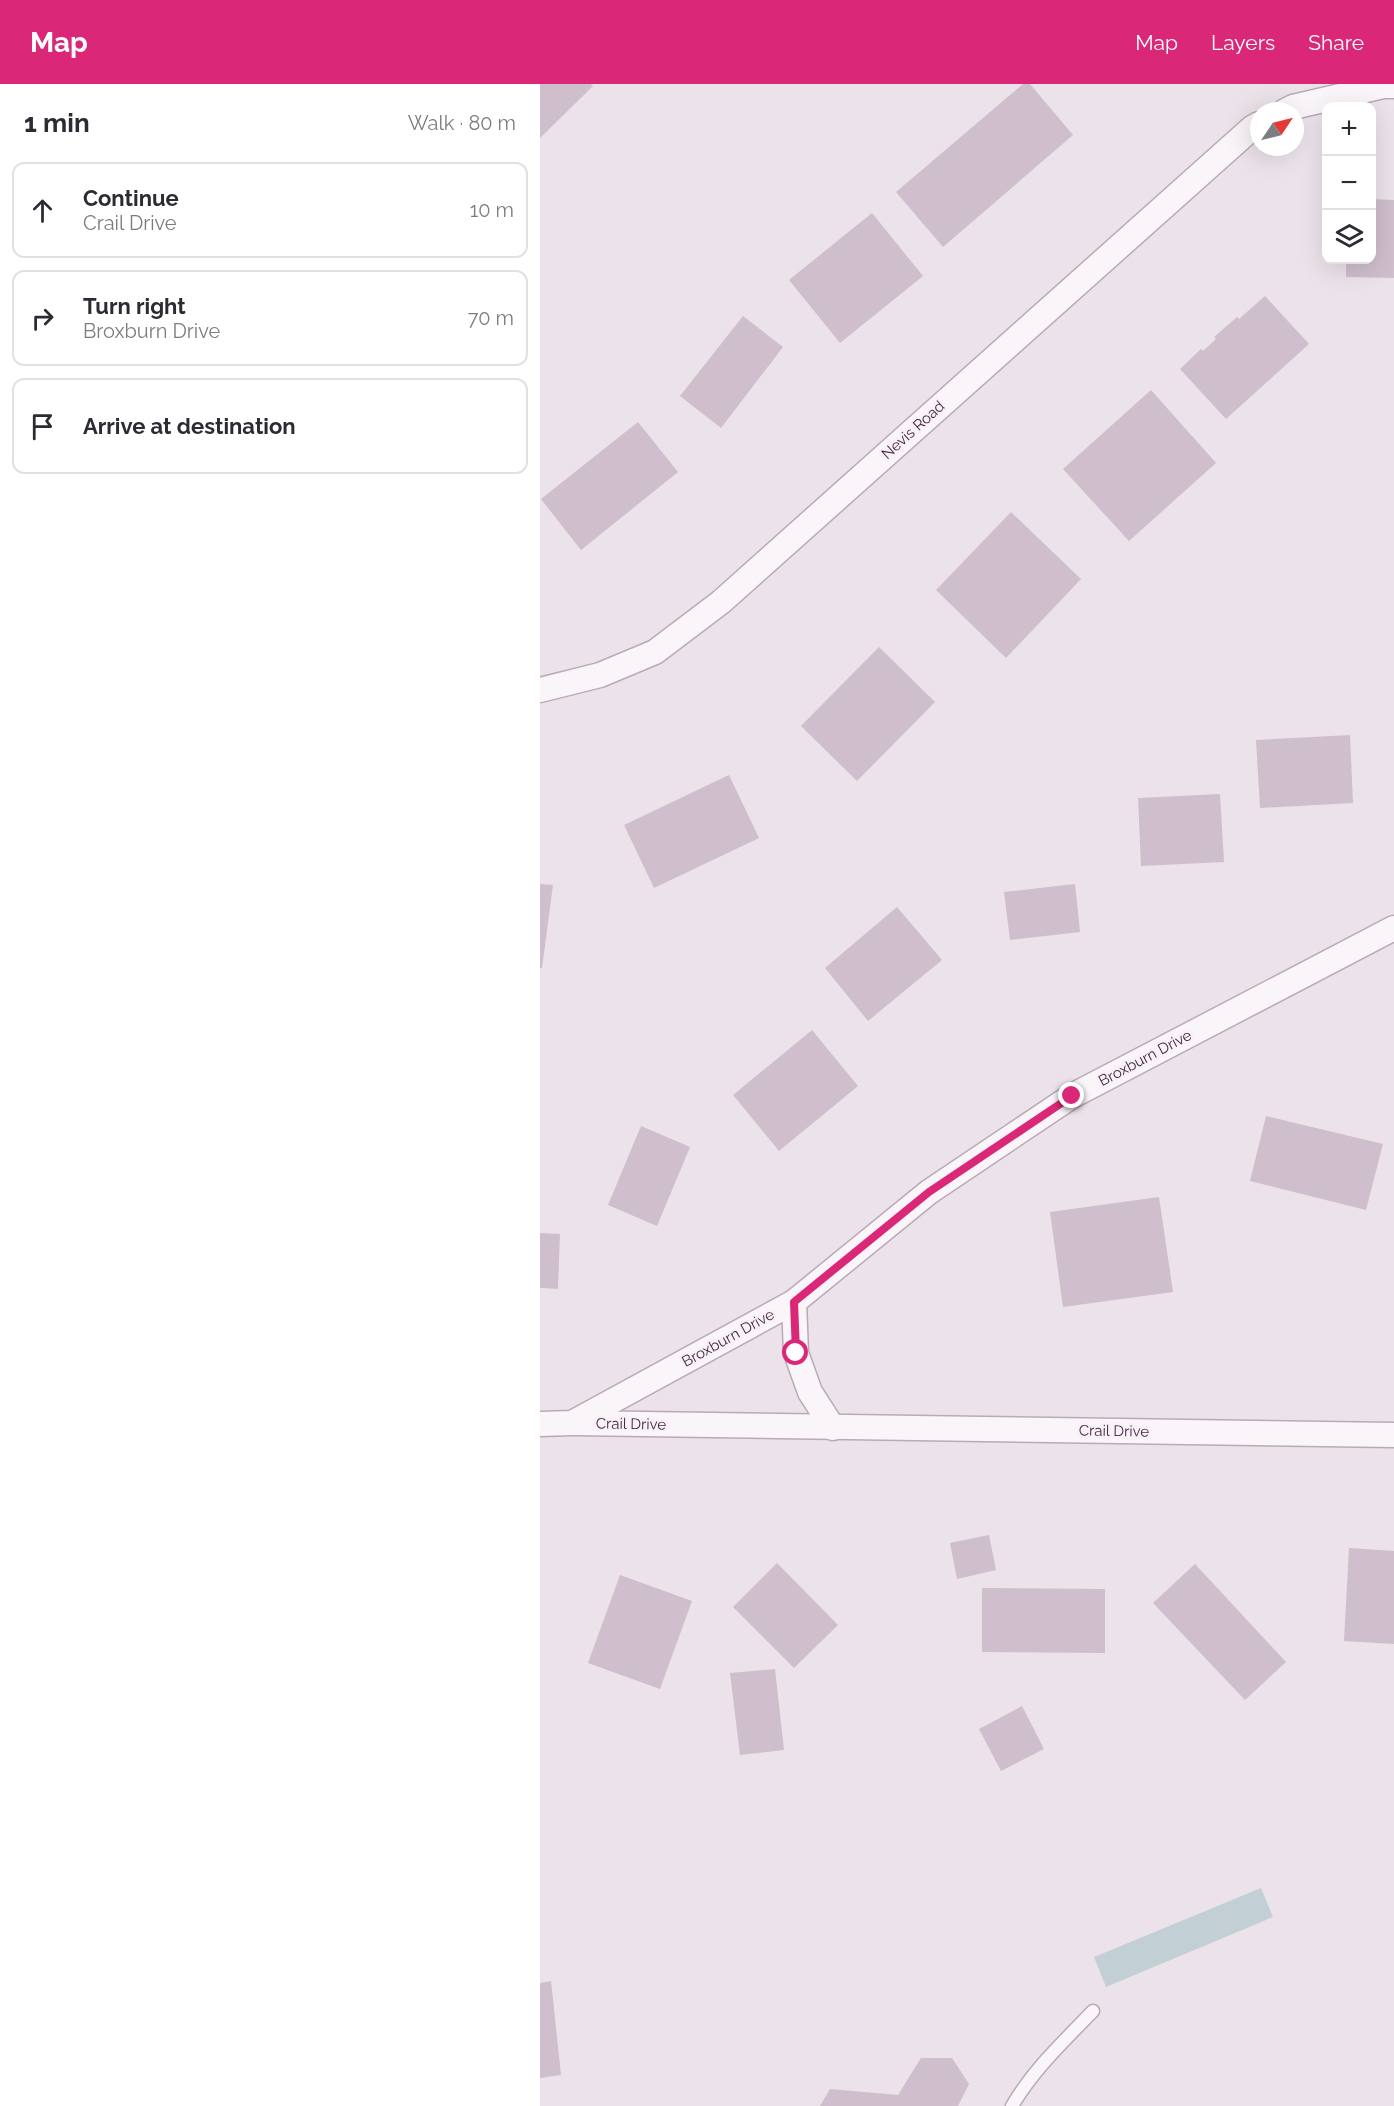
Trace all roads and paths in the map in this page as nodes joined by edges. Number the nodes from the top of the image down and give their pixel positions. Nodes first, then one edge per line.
1 (1394, 86) edge
2 (1304, 104) edge
3 (1250, 130) edge
4 (540, 690) edge
5 (1394, 928) edge
6 (794, 1302) junction
7 (572, 1423) junction
8 (540, 1424) edge
9 (833, 1428) junction
10 (1394, 1435) edge
11 (1093, 2011) dead end
12 (1012, 2106) edge

1 - 2 street
3 - 4 street, Nevis Road
5 - 6 street, Broxburn Drive
6 - 7 street, Broxburn Drive
6 - 9 street
7 - 8 street, Broxburn Drive
7 - 9 street, Crail Drive
9 - 10 street, Crail Drive
11 - 12 lane

